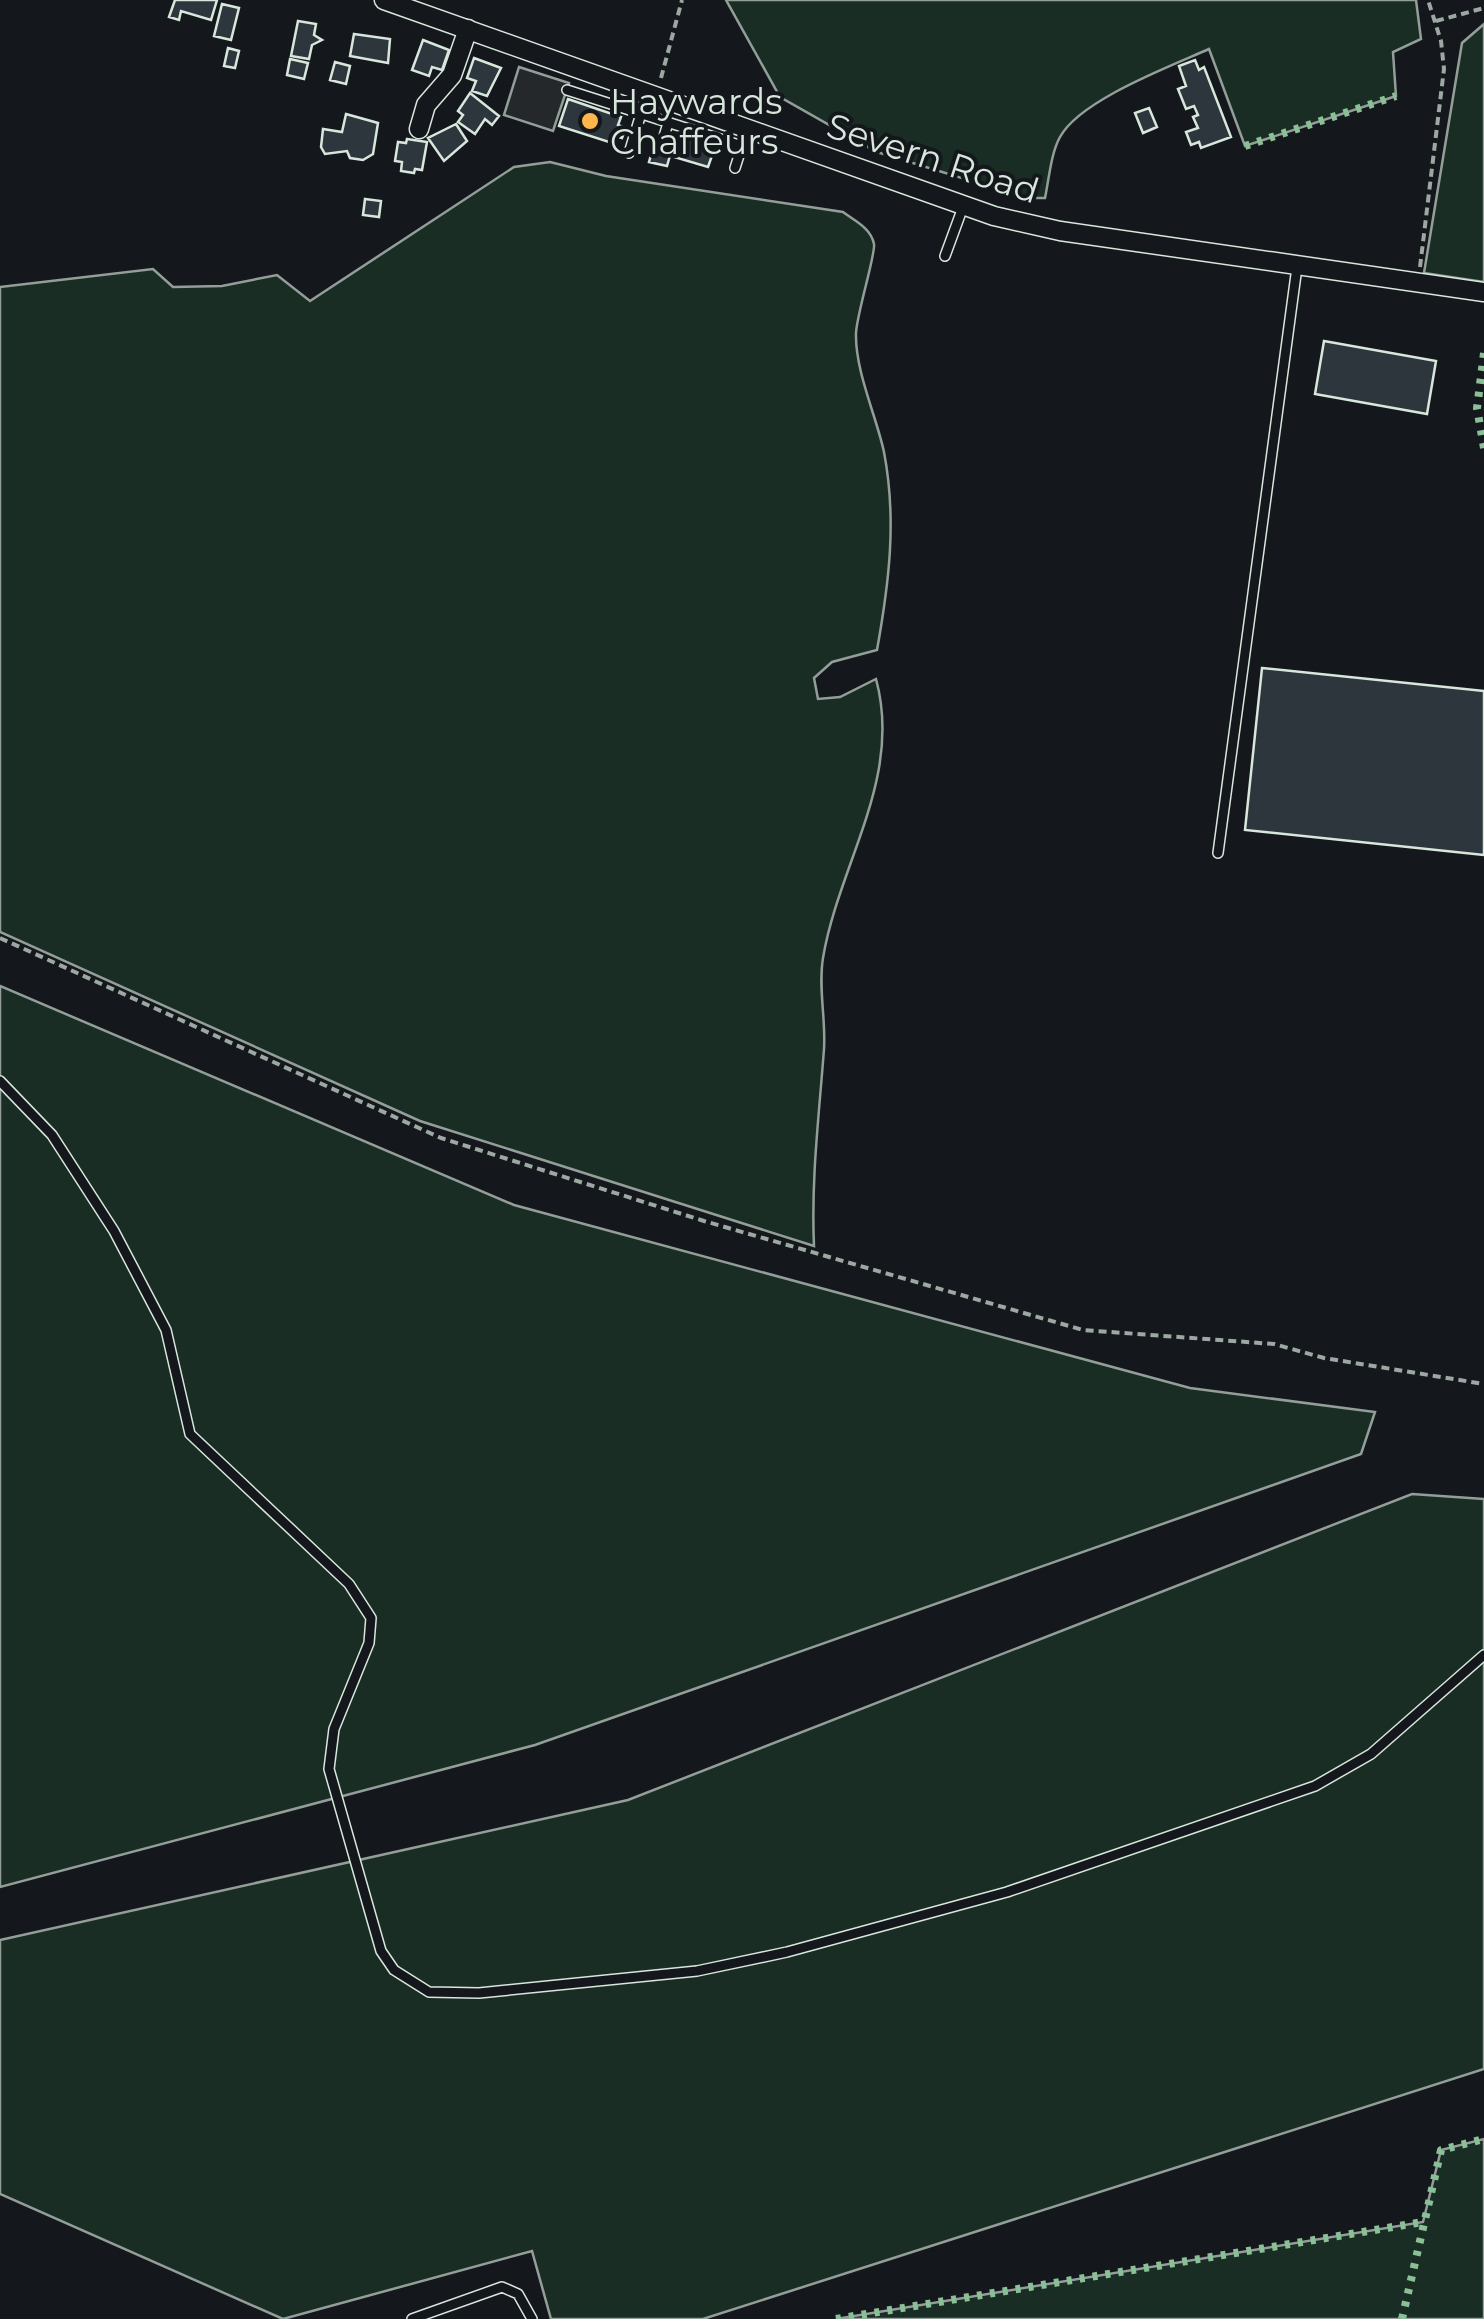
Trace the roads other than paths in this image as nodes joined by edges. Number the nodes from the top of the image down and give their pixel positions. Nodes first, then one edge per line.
1 (384, 0) edge
2 (468, 29) junction
3 (567, 90) dead end
4 (652, 96) junction
5 (640, 114) junction
6 (668, 123) junction
7 (419, 129) dead end
8 (662, 143) dead end
9 (629, 153) dead end
10 (735, 168) dead end
11 (963, 207) junction
12 (945, 256) dead end
13 (1296, 267) junction
14 (1484, 292) edge
15 (1218, 853) dead end
16 (0, 1080) edge
17 (1484, 1654) edge
18 (412, 2319) edge
19 (532, 2319) edge

1 - 2 street, Severn Road
2 - 4 street, Severn Road
2 - 7 street
3 - 5 lane
4 - 5 lane
4 - 11 street, Severn Road
5 - 6 lane
5 - 9 lane
6 - 8 lane
6 - 10 lane
11 - 12 lane
11 - 13 street, Severn Road
13 - 14 street, Severn Road
13 - 15 lane
16 - 17 lane
18 - 19 lane

